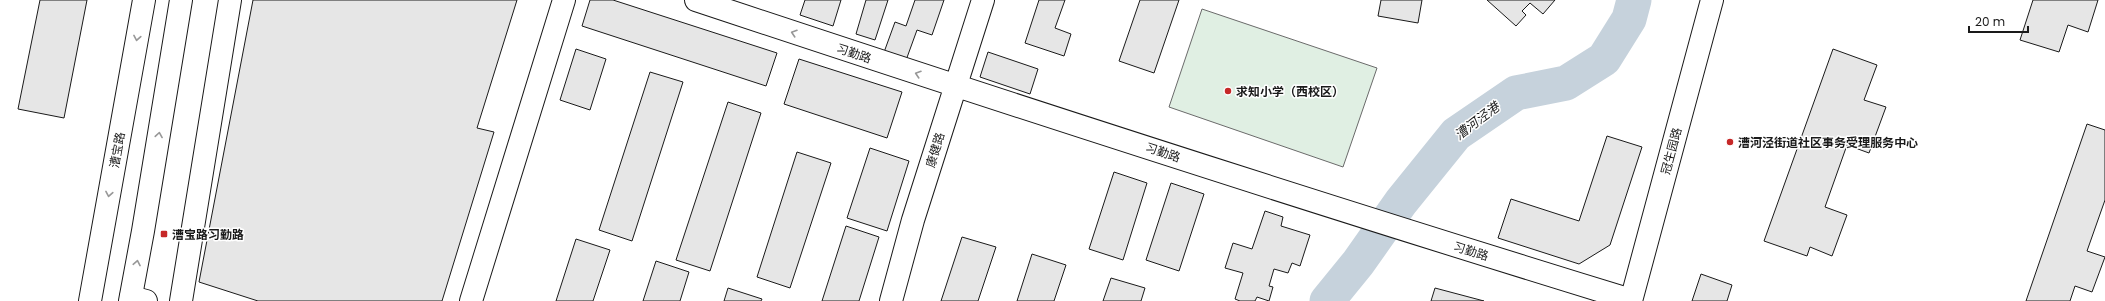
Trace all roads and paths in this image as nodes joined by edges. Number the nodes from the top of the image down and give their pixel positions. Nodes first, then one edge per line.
1 (144, 0) edge
2 (181, 0) edge
3 (230, 0) edge
4 (564, 0) edge
5 (696, 0) edge
6 (982, 0) edge
7 (1712, 0) edge
8 (955, 86) junction
9 (136, 300) edge
10 (1631, 300) edge
11 (90, 301) edge
12 (181, 301) edge
13 (471, 301) edge
14 (891, 301) edge

1 -> 11 street, 漕宝路
9 -> 2 street
3 - 12 street
4 - 13 street
8 -> 5 street, 习勤路
6 - 8 street, 康健路
7 - 10 street, 冠生园路
8 - 10 street, 习勤路
8 - 14 street, 康健路

